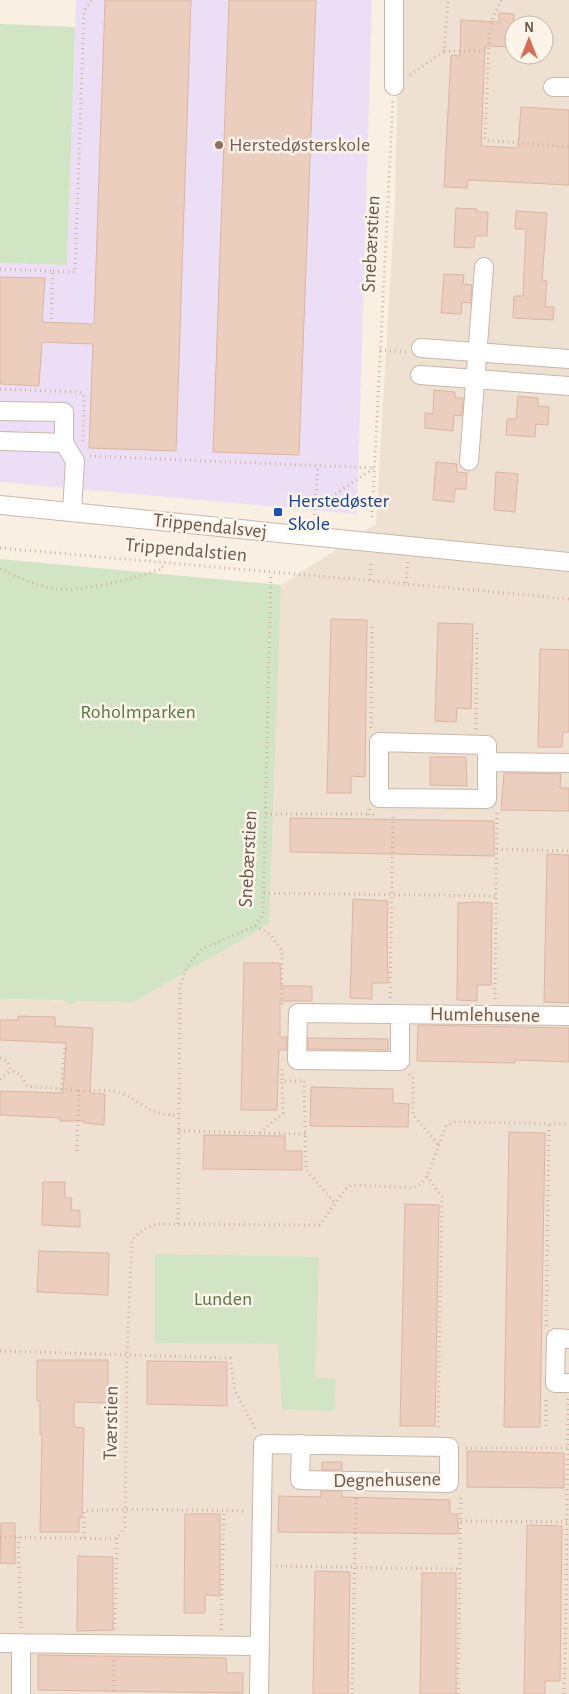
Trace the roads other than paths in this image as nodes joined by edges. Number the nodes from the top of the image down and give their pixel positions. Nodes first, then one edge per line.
1 (394, 0) edge
2 (394, 86) road end
3 (484, 267) dead end
4 (421, 348) road end
5 (478, 352) junction
6 (569, 359) edge
7 (420, 374) dead end
8 (476, 379) junction
9 (569, 386) edge
10 (0, 410) edge
11 (0, 441) edge
12 (64, 443) junction
13 (469, 461) dead end
14 (0, 505) edge
15 (72, 512) junction
16 (569, 562) edge
17 (488, 762) junction
18 (569, 763) edge
19 (395, 1014) junction
20 (569, 1016) edge
21 (563, 1338) edge
22 (569, 1383) edge
23 (301, 1444) junction
24 (0, 1642) edge
25 (21, 1643) junction
26 (260, 1646) junction
27 (21, 1694) edge
28 (260, 1694) edge

1 - 2 street
3 - 5 street
4 - 5 street
5 - 6 street
5 - 8 street
7 - 8 street
8 - 9 street
8 - 13 street
10 - 12 street
11 - 12 street
12 - 15 street
14 - 15 street, Trippendalsvej
15 - 16 street, Trippendalsvej
17 - 17 street
17 - 18 street
19 - 19 street, Humlehusene
19 - 20 street, Humlehusene
21 - 22 street
23 - 23 street, Degnehusene
23 - 26 street, Degnehusene
24 - 25 street
25 - 26 street
25 - 27 street
26 - 28 street

